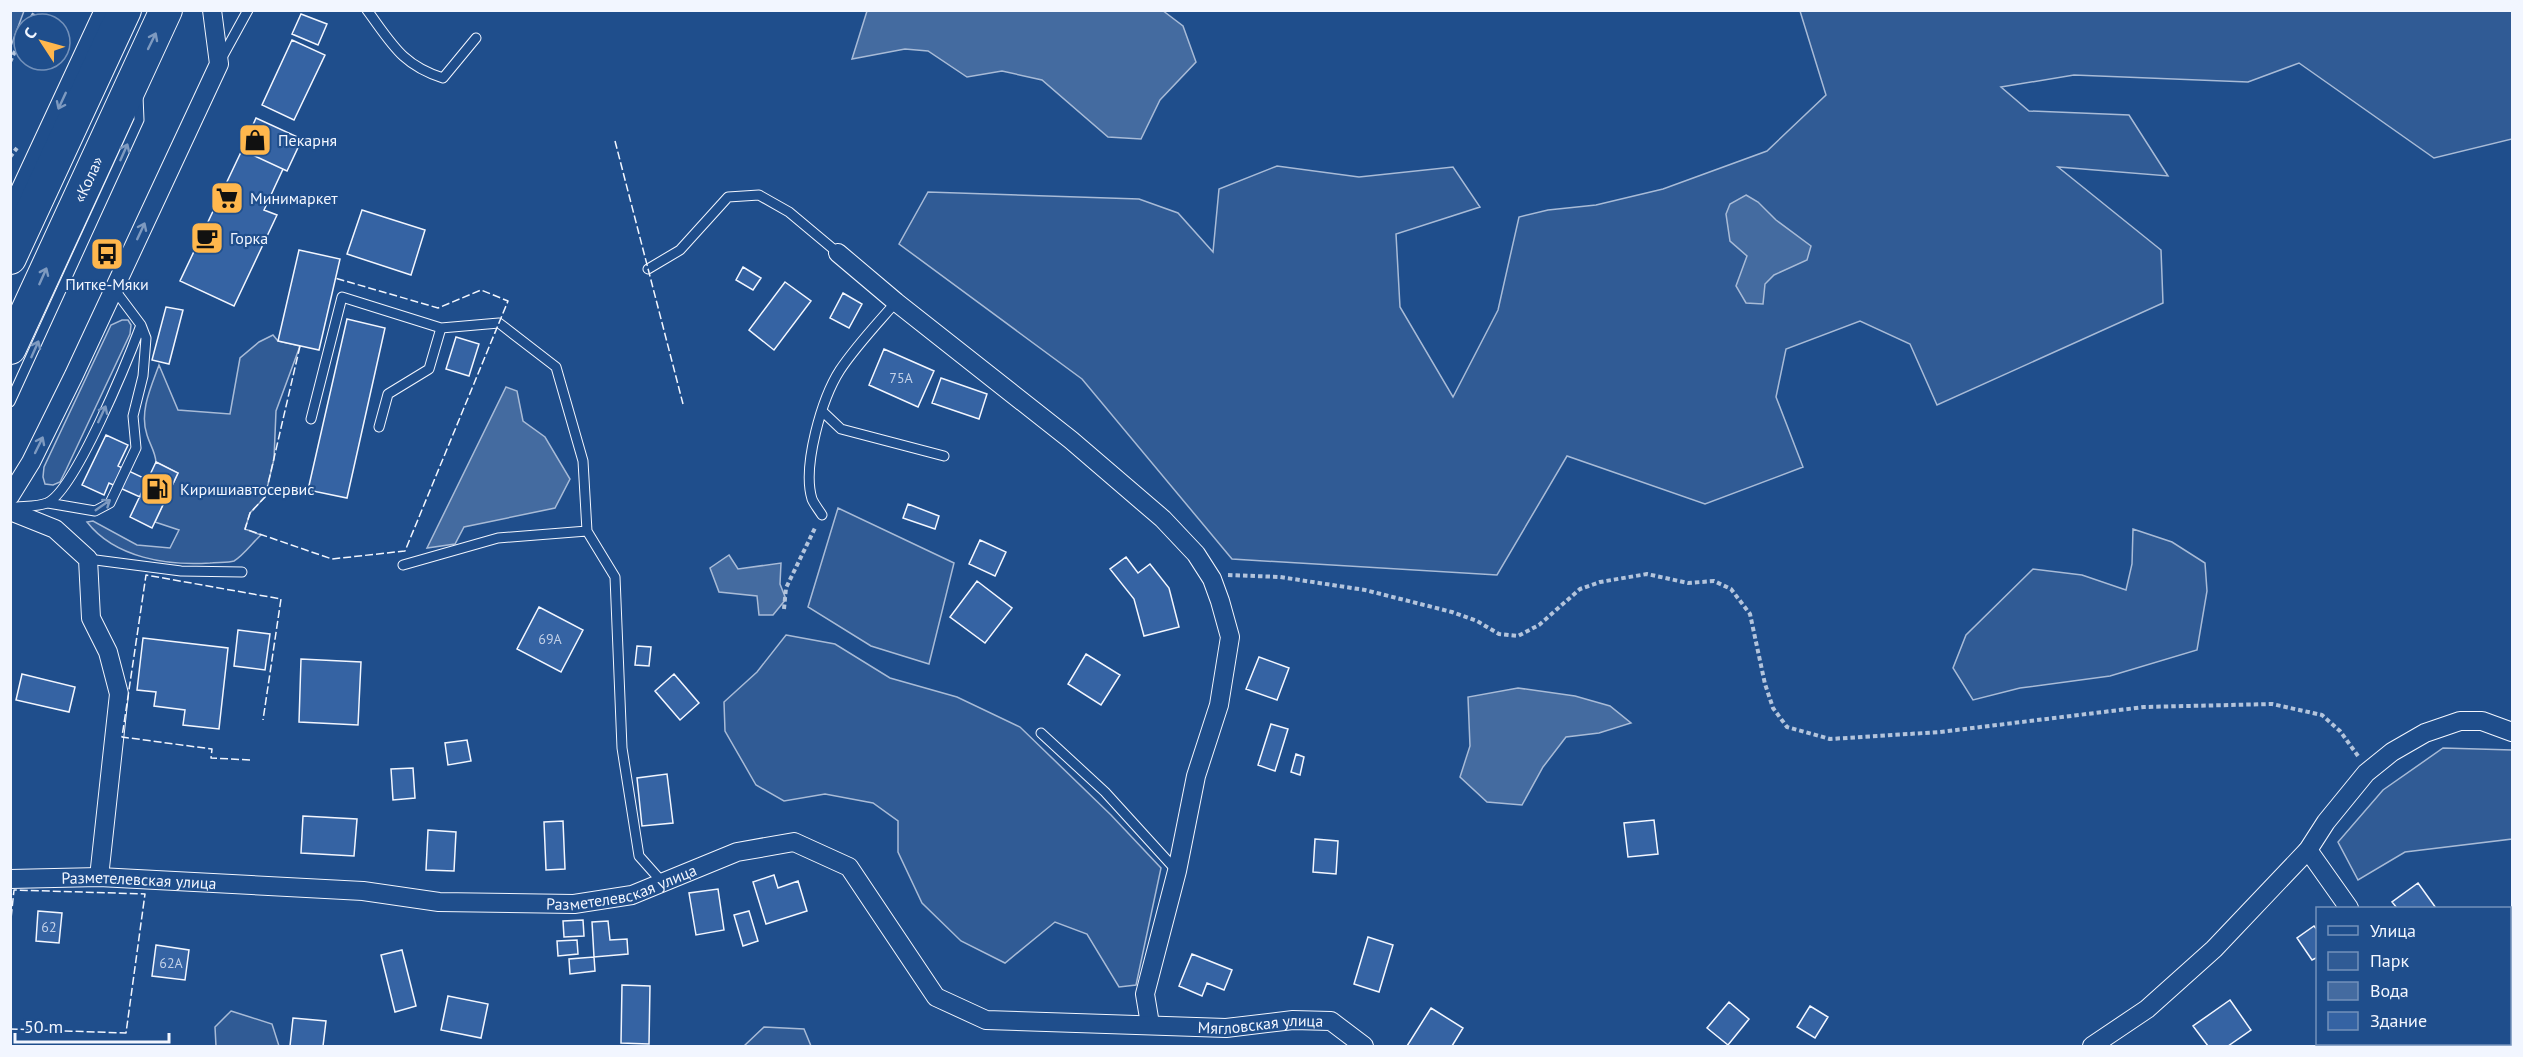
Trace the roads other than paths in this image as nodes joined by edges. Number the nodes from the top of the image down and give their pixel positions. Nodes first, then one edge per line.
1 (166, 10) edge
2 (212, 10) edge
3 (248, 10) edge
4 (367, 10) edge
5 (108, 12) edge
6 (476, 38) dead end
7 (219, 64) junction
8 (138, 71) junction
9 (10, 212) edge
10 (838, 253) joint
11 (10, 258) edge
12 (648, 269) dead end
13 (114, 289) junction
14 (896, 302) junction
15 (141, 325) junction
16 (441, 328) junction
17 (10, 348) edge
18 (10, 402) edge
19 (822, 411) junction
20 (311, 419) dead end
21 (379, 427) dead end
22 (944, 456) dead end
23 (10, 496) edge
24 (48, 503) junction
25 (10, 509) edge
26 (822, 515) road end
27 (587, 531) junction
28 (88, 559) junction
29 (403, 565) dead end
30 (242, 572) dead end
31 (2512, 732) edge
32 (1041, 733) dead end
33 (2308, 850) junction
34 (1177, 871) junction
35 (99, 877) junction
36 (10, 879) edge
37 (663, 883) junction
38 (2348, 907) edge
39 (1150, 1024) junction
40 (1364, 1047) edge
41 (2092, 1047) edge

8 -> 1 highway, «Кола»
2 - 7 street
3 - 7 lane
4 - 6 lane
5 -> 9 street
5 - 11 highway
13 -> 7 street
17 -> 8 highway, «Кола»
18 -> 8 lane
10 - 12 lane
10 - 14 street
13 - 15 lane
23 -> 13 street
14 - 19 lane
14 - 34 street
24 -> 15 lane
24 -> 15 lane
16 - 20 lane
16 - 21 lane
16 - 27 lane
19 - 22 lane
19 - 26 lane
24 - 25 lane
25 - 28 street
27 - 29 lane
27 - 37 lane
28 - 30 lane
28 - 35 street
31 - 33 street
32 - 34 lane
33 - 38 street
33 - 41 street
34 - 39 street
35 - 36 street, Разметелевская улица
35 - 37 street, Разметелевская улица
37 - 39 street, Разметелевская улица
39 - 40 street, Мягловская улица

